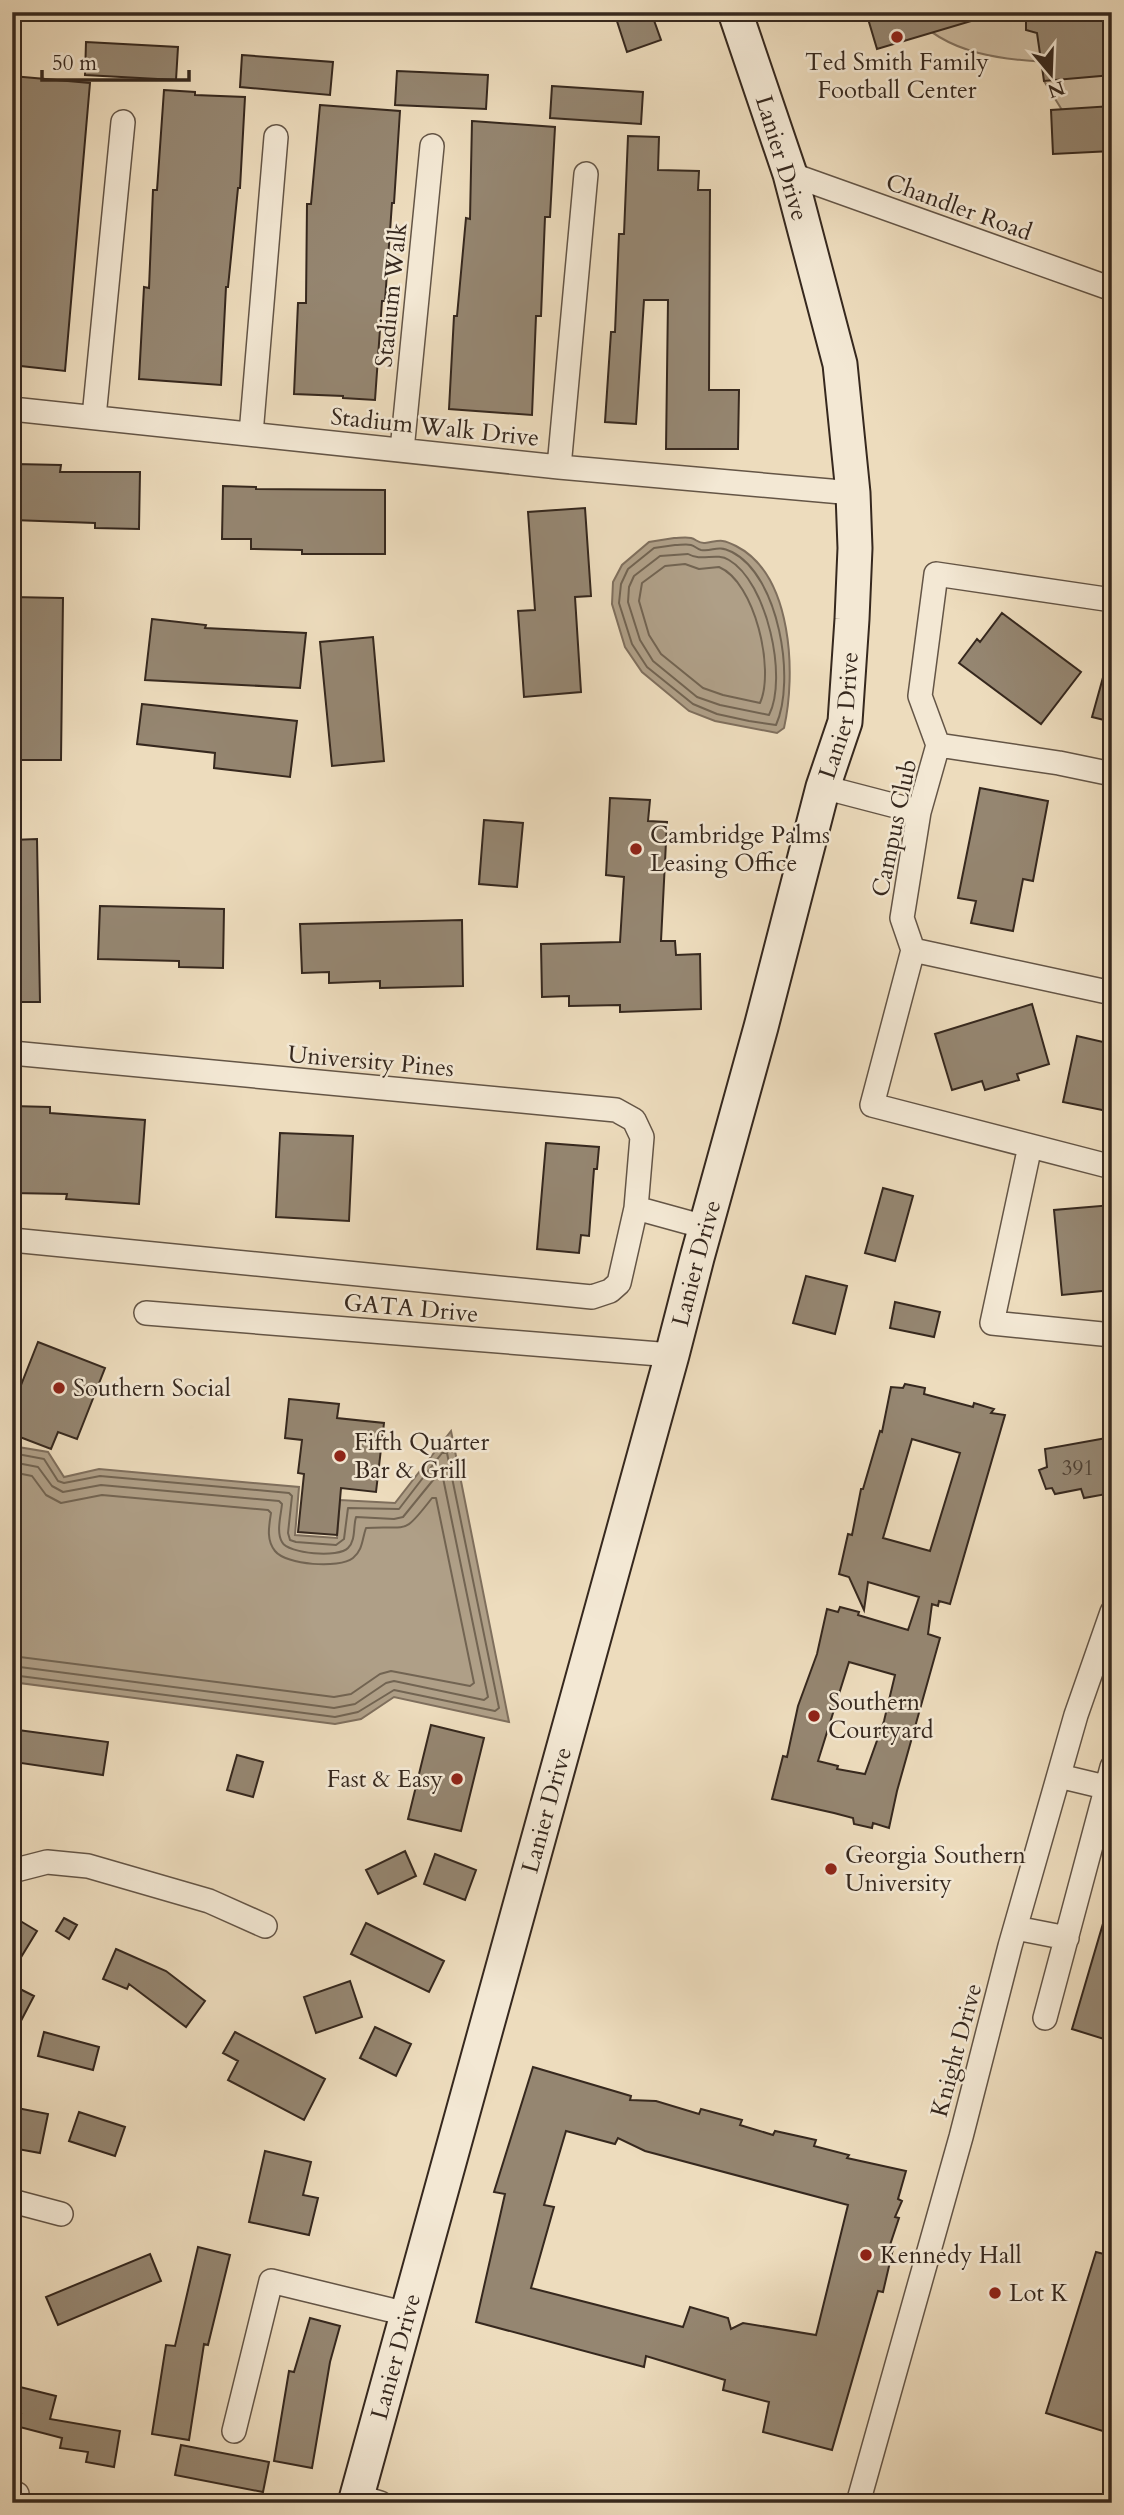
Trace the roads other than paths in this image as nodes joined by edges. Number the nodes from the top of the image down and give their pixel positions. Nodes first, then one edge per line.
1 (735, 12) edge
2 (122, 122) dead end
3 (276, 137) dead end
4 (432, 146) dead end
5 (586, 174) dead end
6 (790, 174) junction
7 (1112, 289) edge
8 (12, 409) edge
9 (94, 417) junction
10 (251, 434) junction
11 (402, 450) junction
12 (559, 467) junction
13 (853, 493) junction
14 (1112, 600) edge
15 (938, 745) junction
16 (1112, 774) edge
17 (822, 787) junction
18 (919, 812) junction
19 (913, 950) junction
20 (1112, 993) edge
21 (12, 1053) edge
22 (1030, 1146) junction
23 (1112, 1167) edge
24 (636, 1208) junction
25 (705, 1227) junction
26 (12, 1240) edge
27 (146, 1313) dead end
28 (1112, 1335) edge
29 (672, 1355) junction
30 (1112, 1612) edge
31 (1059, 1776) junction
32 (1108, 1777) edge
33 (12, 1871) edge
34 (265, 1926) dead end
35 (1016, 1928) junction
36 (1067, 1938) junction
37 (1045, 2018) dead end
38 (12, 2201) edge
39 (61, 2214) dead end
40 (407, 2314) junction
41 (234, 2431) dead end
42 (364, 2500) edge
43 (858, 2503) edge

1 - 6 street, Lanier Drive
2 - 9 street
3 - 10 street
4 - 11 street, Stadium Walk
5 - 12 street
6 - 7 street, Chandler Road
6 - 13 street, Lanier Drive
8 - 9 street, Stadium Walk Drive
9 - 10 street, Stadium Walk Drive
10 - 11 street, Stadium Walk Drive
11 - 12 street, Stadium Walk Drive
12 - 13 street, Stadium Walk Drive
13 - 17 street, Lanier Drive
14 - 15 street, Campus Club
15 - 16 street
15 - 18 street, Campus Club
17 - 18 street
17 - 25 street, Lanier Drive
18 - 19 street, Campus Club
19 - 20 street
19 - 22 street
21 - 24 street, University Pines
22 - 23 street
22 - 28 street
24 - 25 street
24 - 26 street, University Pines
25 - 29 street, Lanier Drive
27 - 29 street, GATA Drive
29 - 40 street, Lanier Drive
30 - 31 street, Knight Drive
31 - 32 street
31 - 35 street, Knight Drive
32 - 36 street
33 - 34 street
35 - 36 street
35 - 43 street, Knight Drive
36 - 37 street
38 - 39 street
40 - 41 street
40 - 42 street, Lanier Drive

